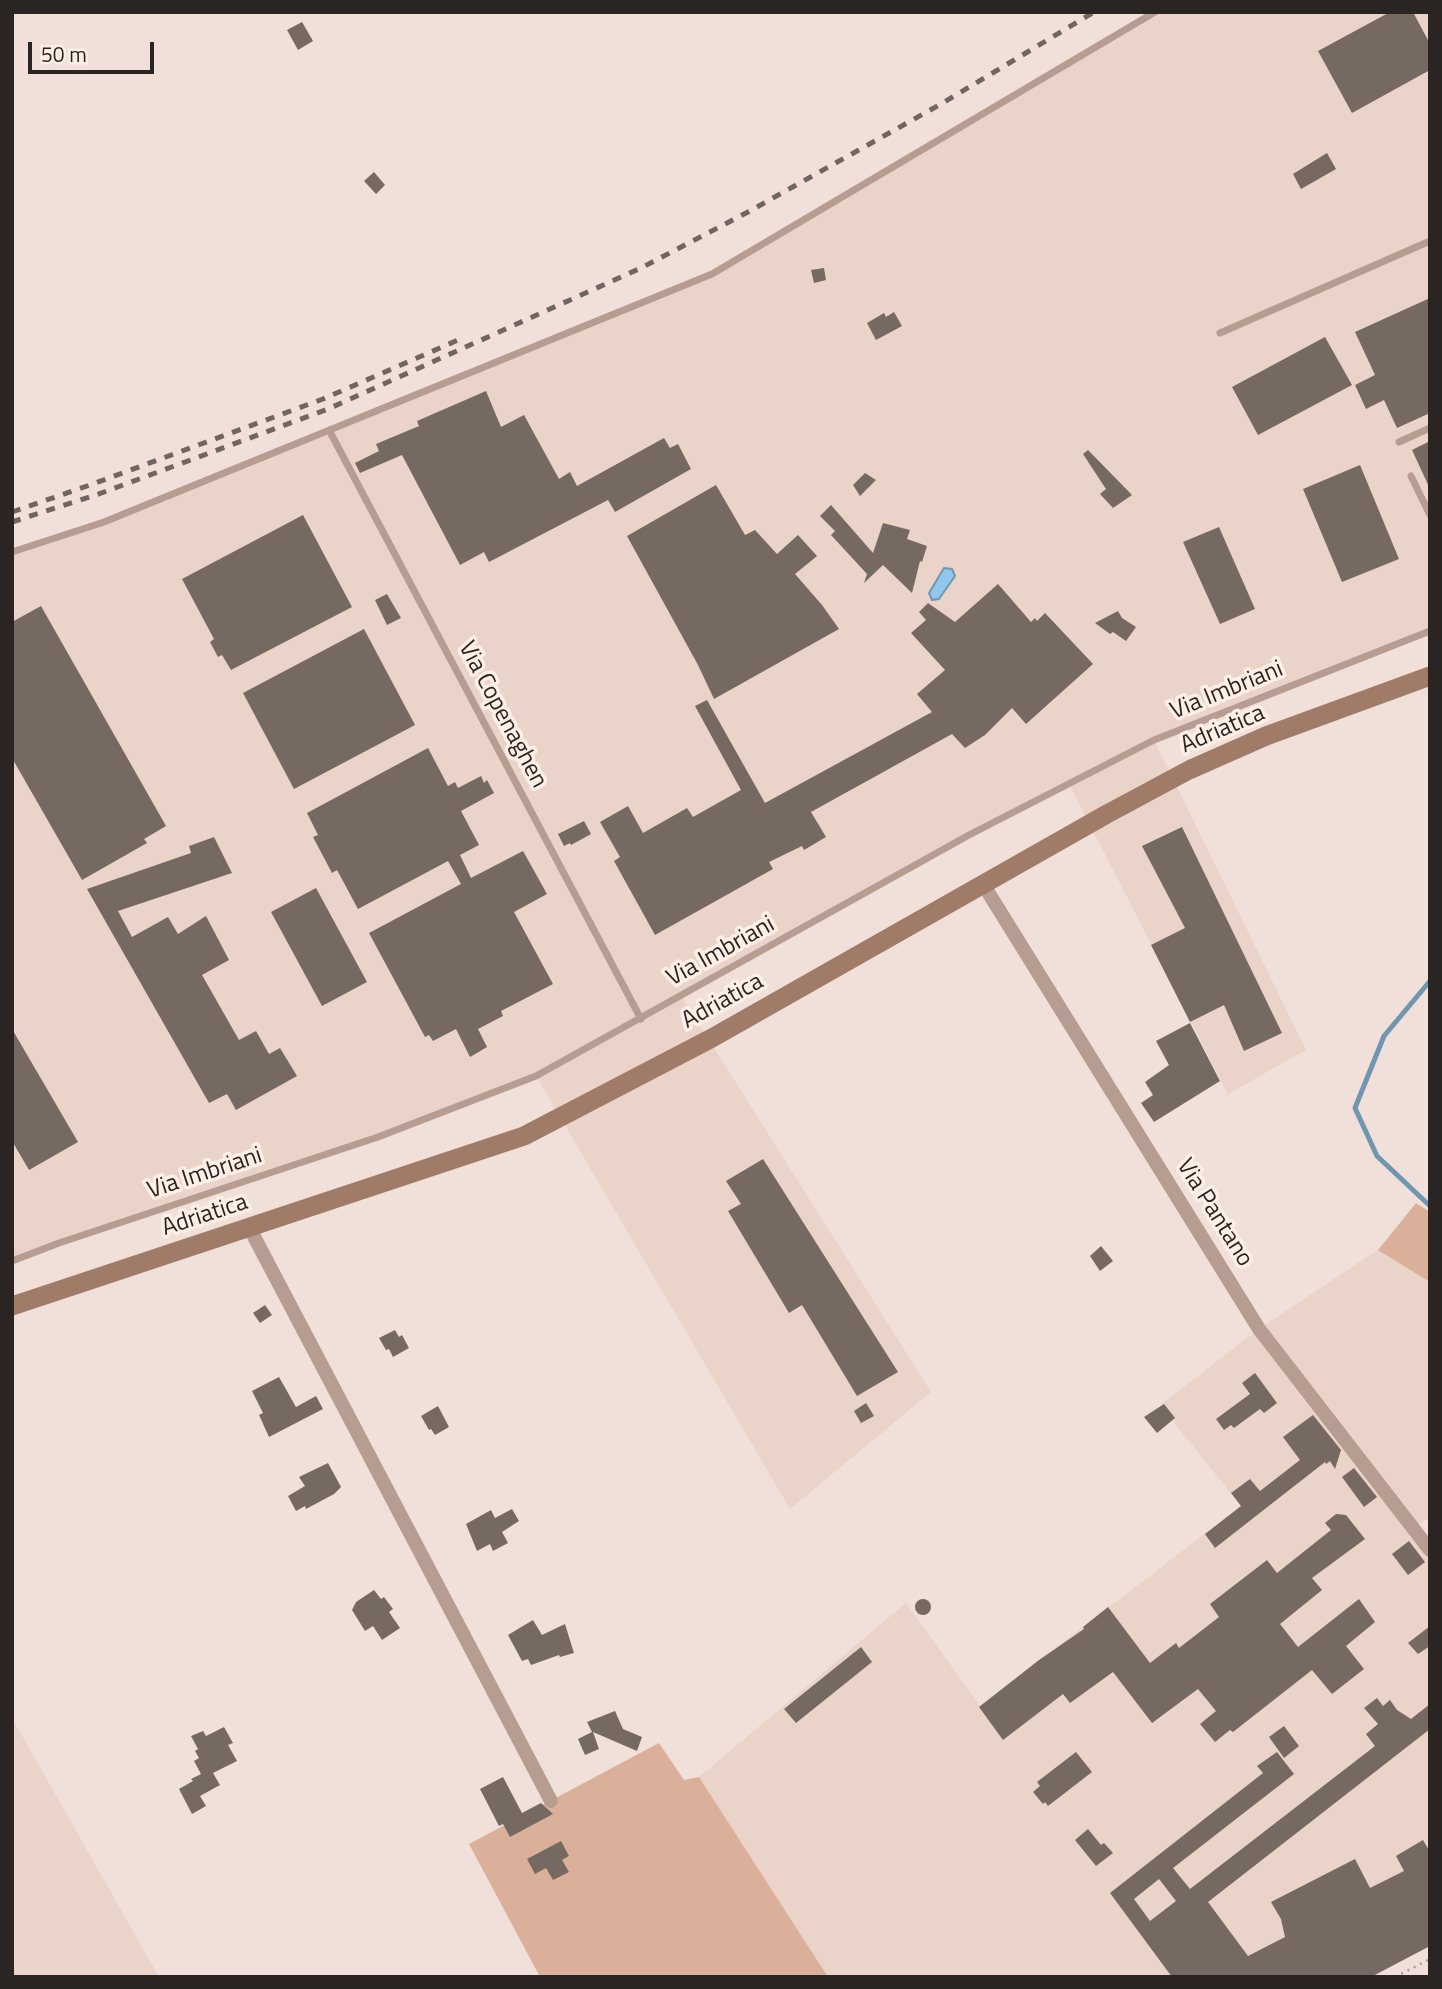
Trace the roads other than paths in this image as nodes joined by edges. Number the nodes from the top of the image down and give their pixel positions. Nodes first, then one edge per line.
1 (1155, 12) edge
2 (1430, 241) edge
3 (1220, 333) dead end
4 (1430, 428) edge
5 (329, 430) junction
6 (1399, 442) dead end
7 (1411, 476) dead end
8 (1430, 515) edge
9 (12, 552) edge
10 (1430, 631) edge
11 (1430, 676) edge
12 (983, 884) junction
13 (641, 1019) junction
14 (249, 1227) junction
15 (12, 1261) edge
16 (12, 1306) edge
17 (1430, 1550) edge
18 (551, 1801) dead end

1 - 5 lane
2 - 3 lane
4 - 6 lane
5 - 9 lane
5 - 13 lane, Via Copenaghen
7 - 8 lane
10 - 13 lane, Via Imbriani
11 - 12 main road, Adriatica
12 - 14 main road, Adriatica
12 - 17 street, Via Pantano
13 - 15 lane, Via Imbriani
14 - 16 main road, Adriatica
14 - 18 street

